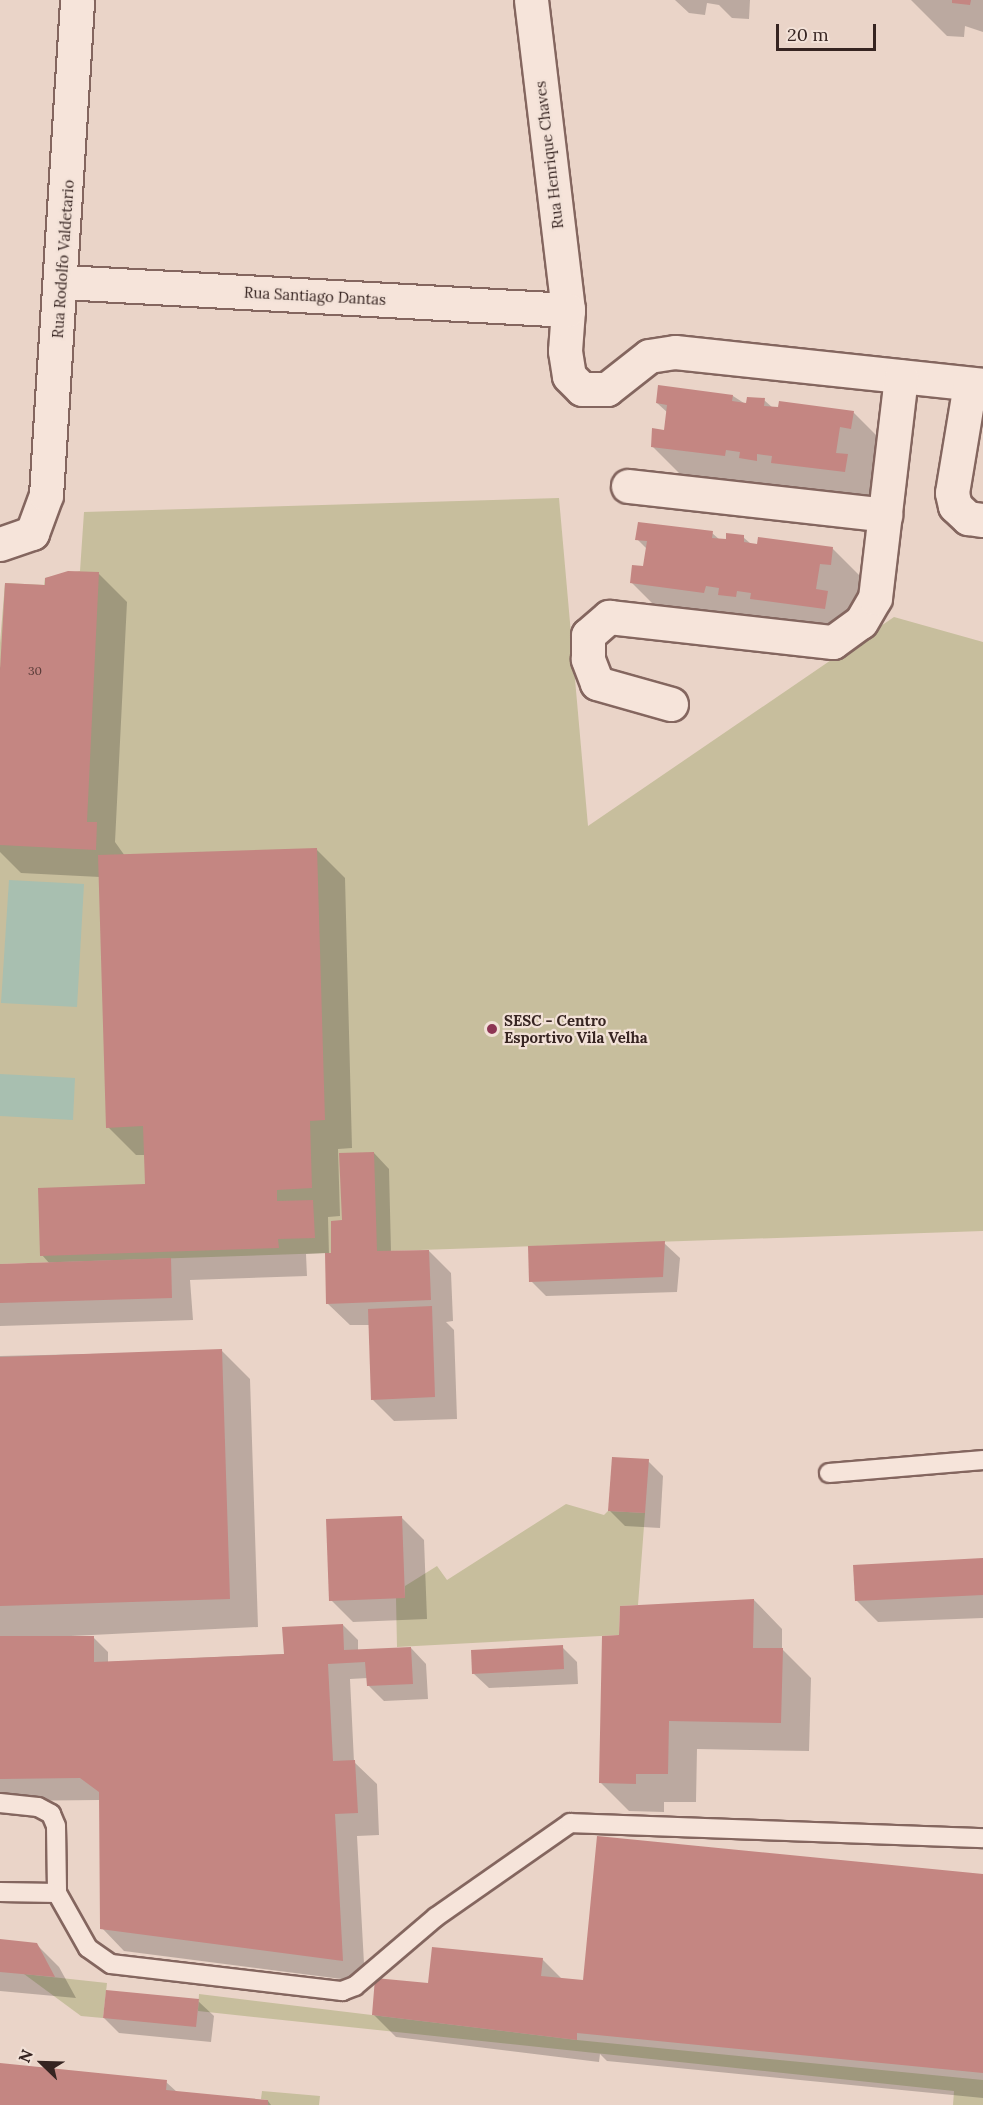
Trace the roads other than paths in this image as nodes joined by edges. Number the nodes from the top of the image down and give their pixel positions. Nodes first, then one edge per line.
1 (77, 0) edge
2 (531, 0) edge
3 (63, 282) junction
4 (568, 310) junction
5 (901, 377) junction
6 (977, 384) edge
7 (628, 486) dead end
8 (885, 515) junction
9 (983, 520) edge
10 (0, 544) edge
11 (671, 704) dead end
12 (983, 1460) edge
13 (829, 1473) dead end
14 (0, 1803) edge
15 (983, 1838) edge
16 (0, 1892) edge
17 (57, 1893) junction

1 - 3 street, Rua Rodolfo Valdetario
2 - 4 street, Rua Henrique Chaves
3 - 4 street, Rua Santiago Dantas
3 - 10 street, Rua Rodolfo Valdetario
4 - 5 street, Rua Henrique Chaves
5 - 6 street, Rua Henrique Chaves
5 - 8 street
6 - 9 street
7 - 8 street
8 - 11 street
12 - 13 lane
14 - 17 lane
15 - 17 lane
16 - 17 lane

